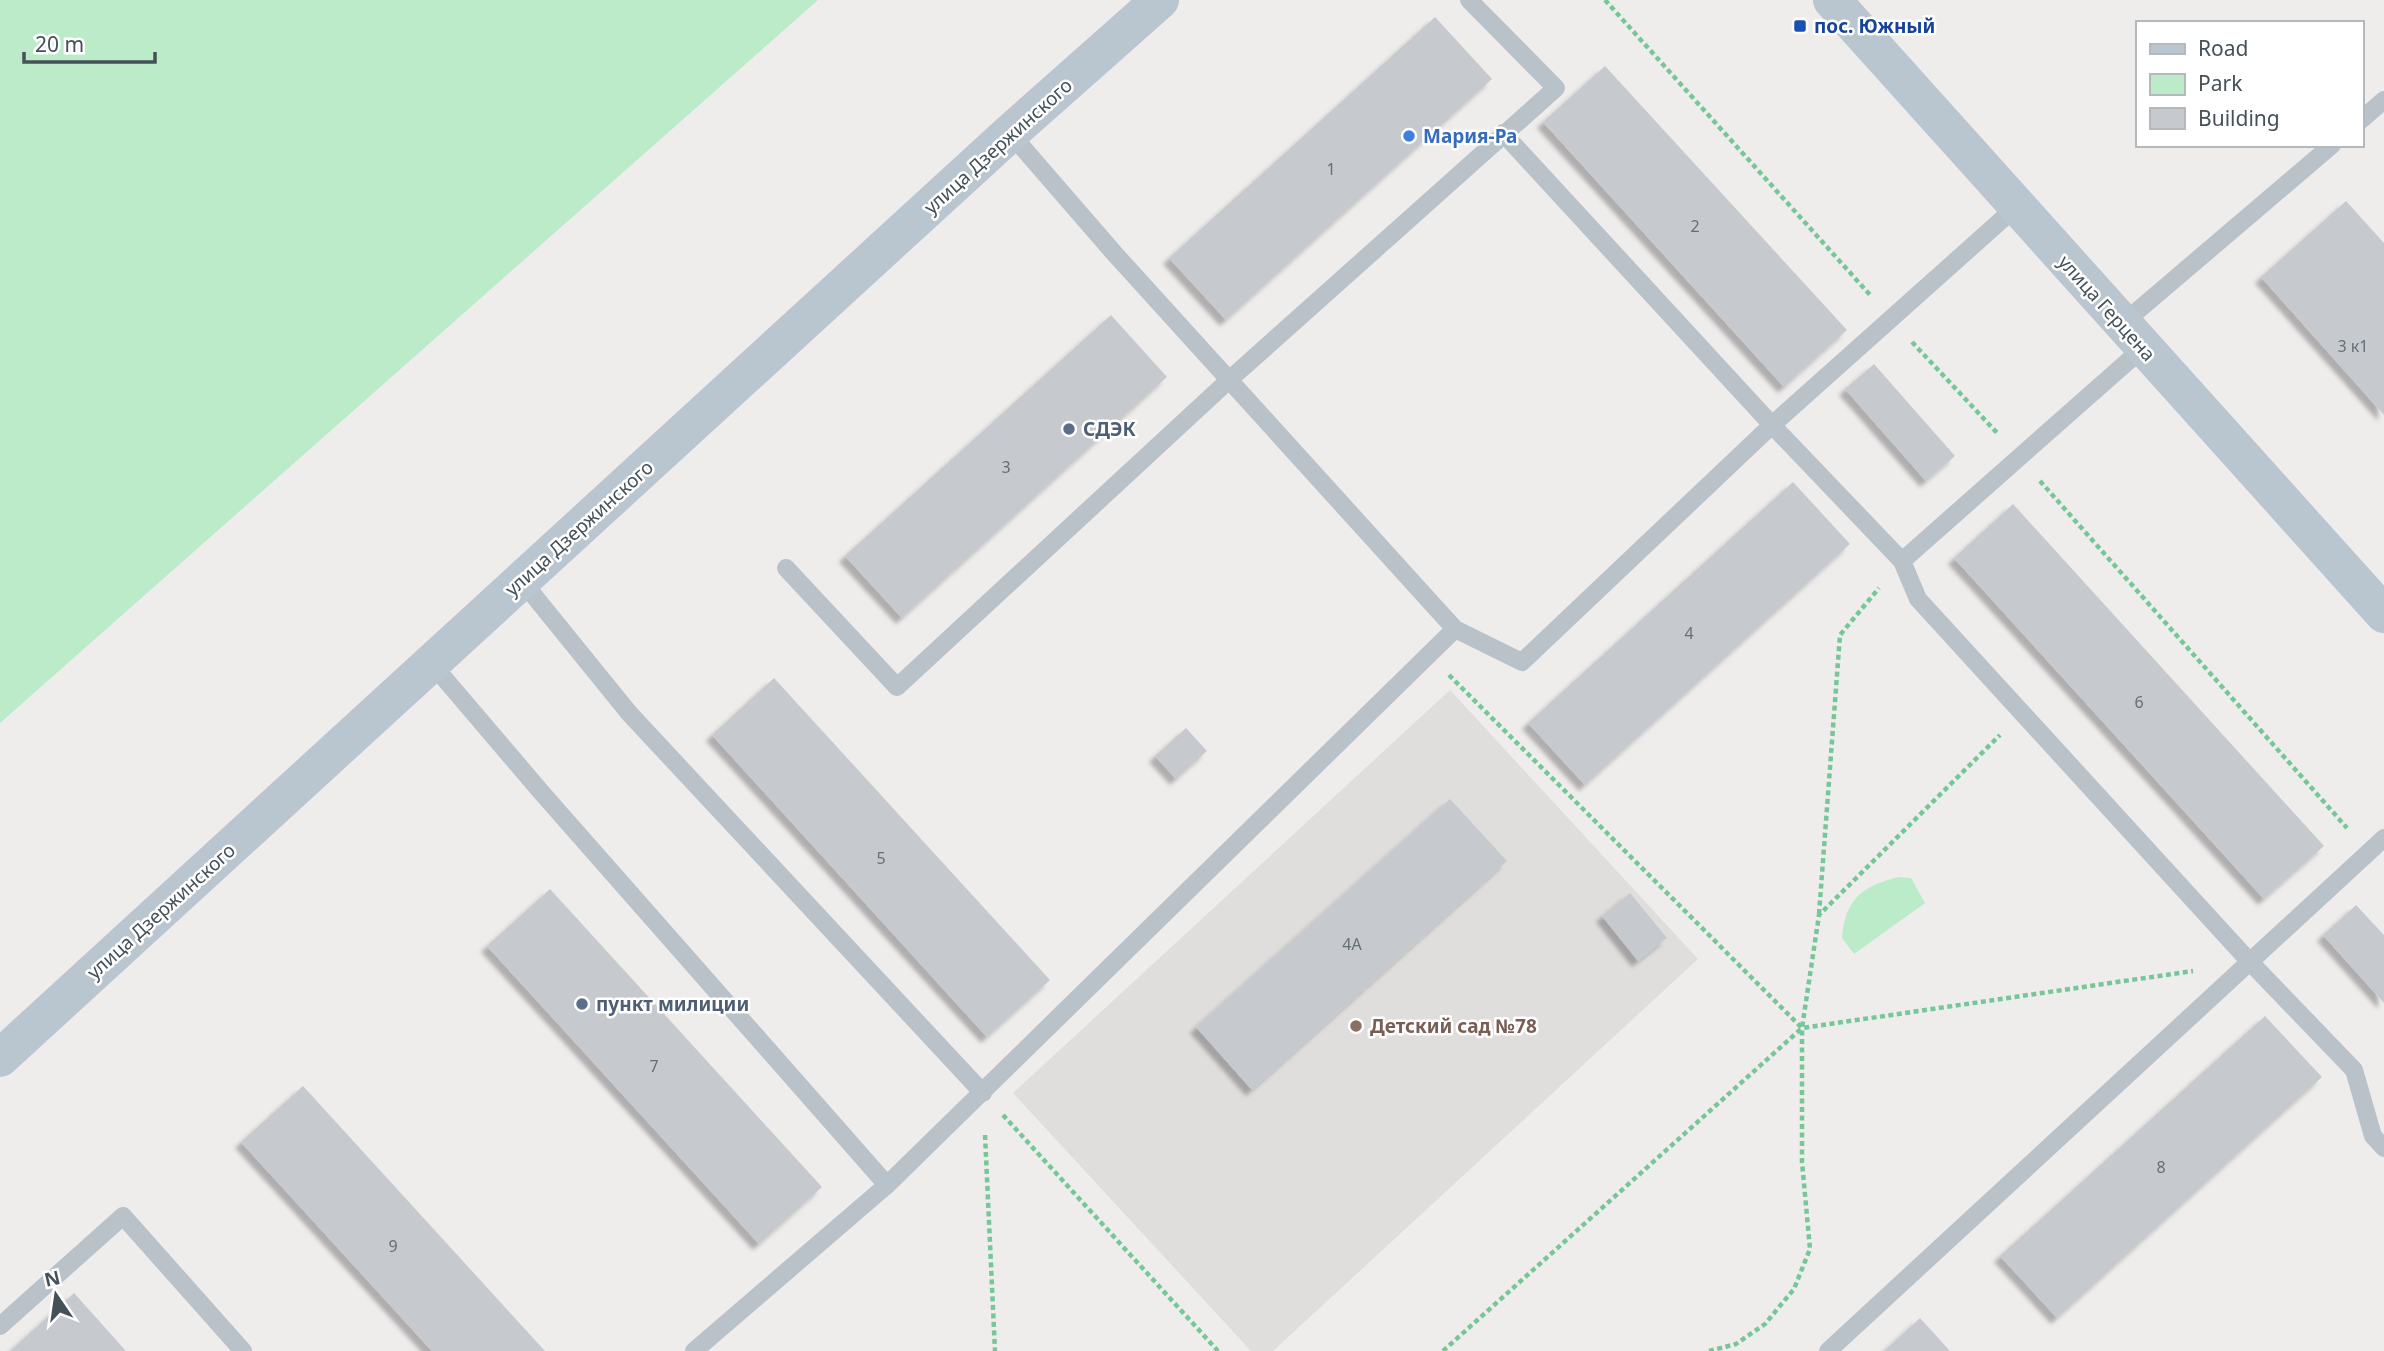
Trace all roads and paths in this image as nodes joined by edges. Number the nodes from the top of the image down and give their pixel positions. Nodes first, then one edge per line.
1 (1160, 0) edge
2 (1469, 0) edge
3 (1832, 0) edge
4 (2384, 100) edge
5 (2363, 118) edge
6 (1010, 134) junction
7 (1503, 134) junction
8 (2330, 147) edge
9 (2016, 207) junction
10 (2133, 336) junction
11 (1229, 380) junction
12 (1772, 425) junction
13 (1902, 561) junction
14 (786, 568) dead end
15 (522, 581) junction
16 (2384, 614) edge
17 (1455, 629) junction
18 (1429, 655) junction
19 (432, 664) junction
20 (2022, 713) junction
21 (2384, 838) edge
22 (1819, 915) junction
23 (2250, 962) junction
24 (1802, 1028) junction
25 (0, 1058) edge
26 (983, 1093) junction
27 (2380, 1137) edge
28 (887, 1185) junction
29 (0, 1326) edge
30 (243, 1351) edge
31 (694, 1351) edge
32 (995, 1351) edge
33 (1218, 1351) edge
34 (1443, 1351) edge
35 (1709, 1351) edge
36 (1828, 1351) edge

1 - 6 main road, улица Дзержинского
2 - 7 lane
3 - 9 main road, улица Герцена
4 - 5 lane
6 - 11 lane
6 - 15 main road, улица Дзержинского
7 - 11 lane
7 - 12 lane
8 - 10 lane
9 - 10 main road, улица Герцена
9 - 12 lane
10 - 13 lane
10 - 16 main road, улица Герцена
11 - 14 lane
11 - 17 lane
12 - 13 lane
12 - 17 lane
13 - 20 lane
13 - 22 path
15 - 19 main road, улица Дзержинского
15 - 26 lane
17 - 18 lane
18 - 24 path
18 - 26 lane
19 - 25 main road, улица Дзержинского
19 - 28 lane
20 - 22 path
20 - 23 lane
21 - 23 lane
22 - 24 path
23 - 24 path
23 - 27 lane
23 - 36 lane
24 - 34 path
24 - 35 path
26 - 28 lane
26 - 32 path
26 - 33 path
28 - 31 lane
29 - 30 lane

